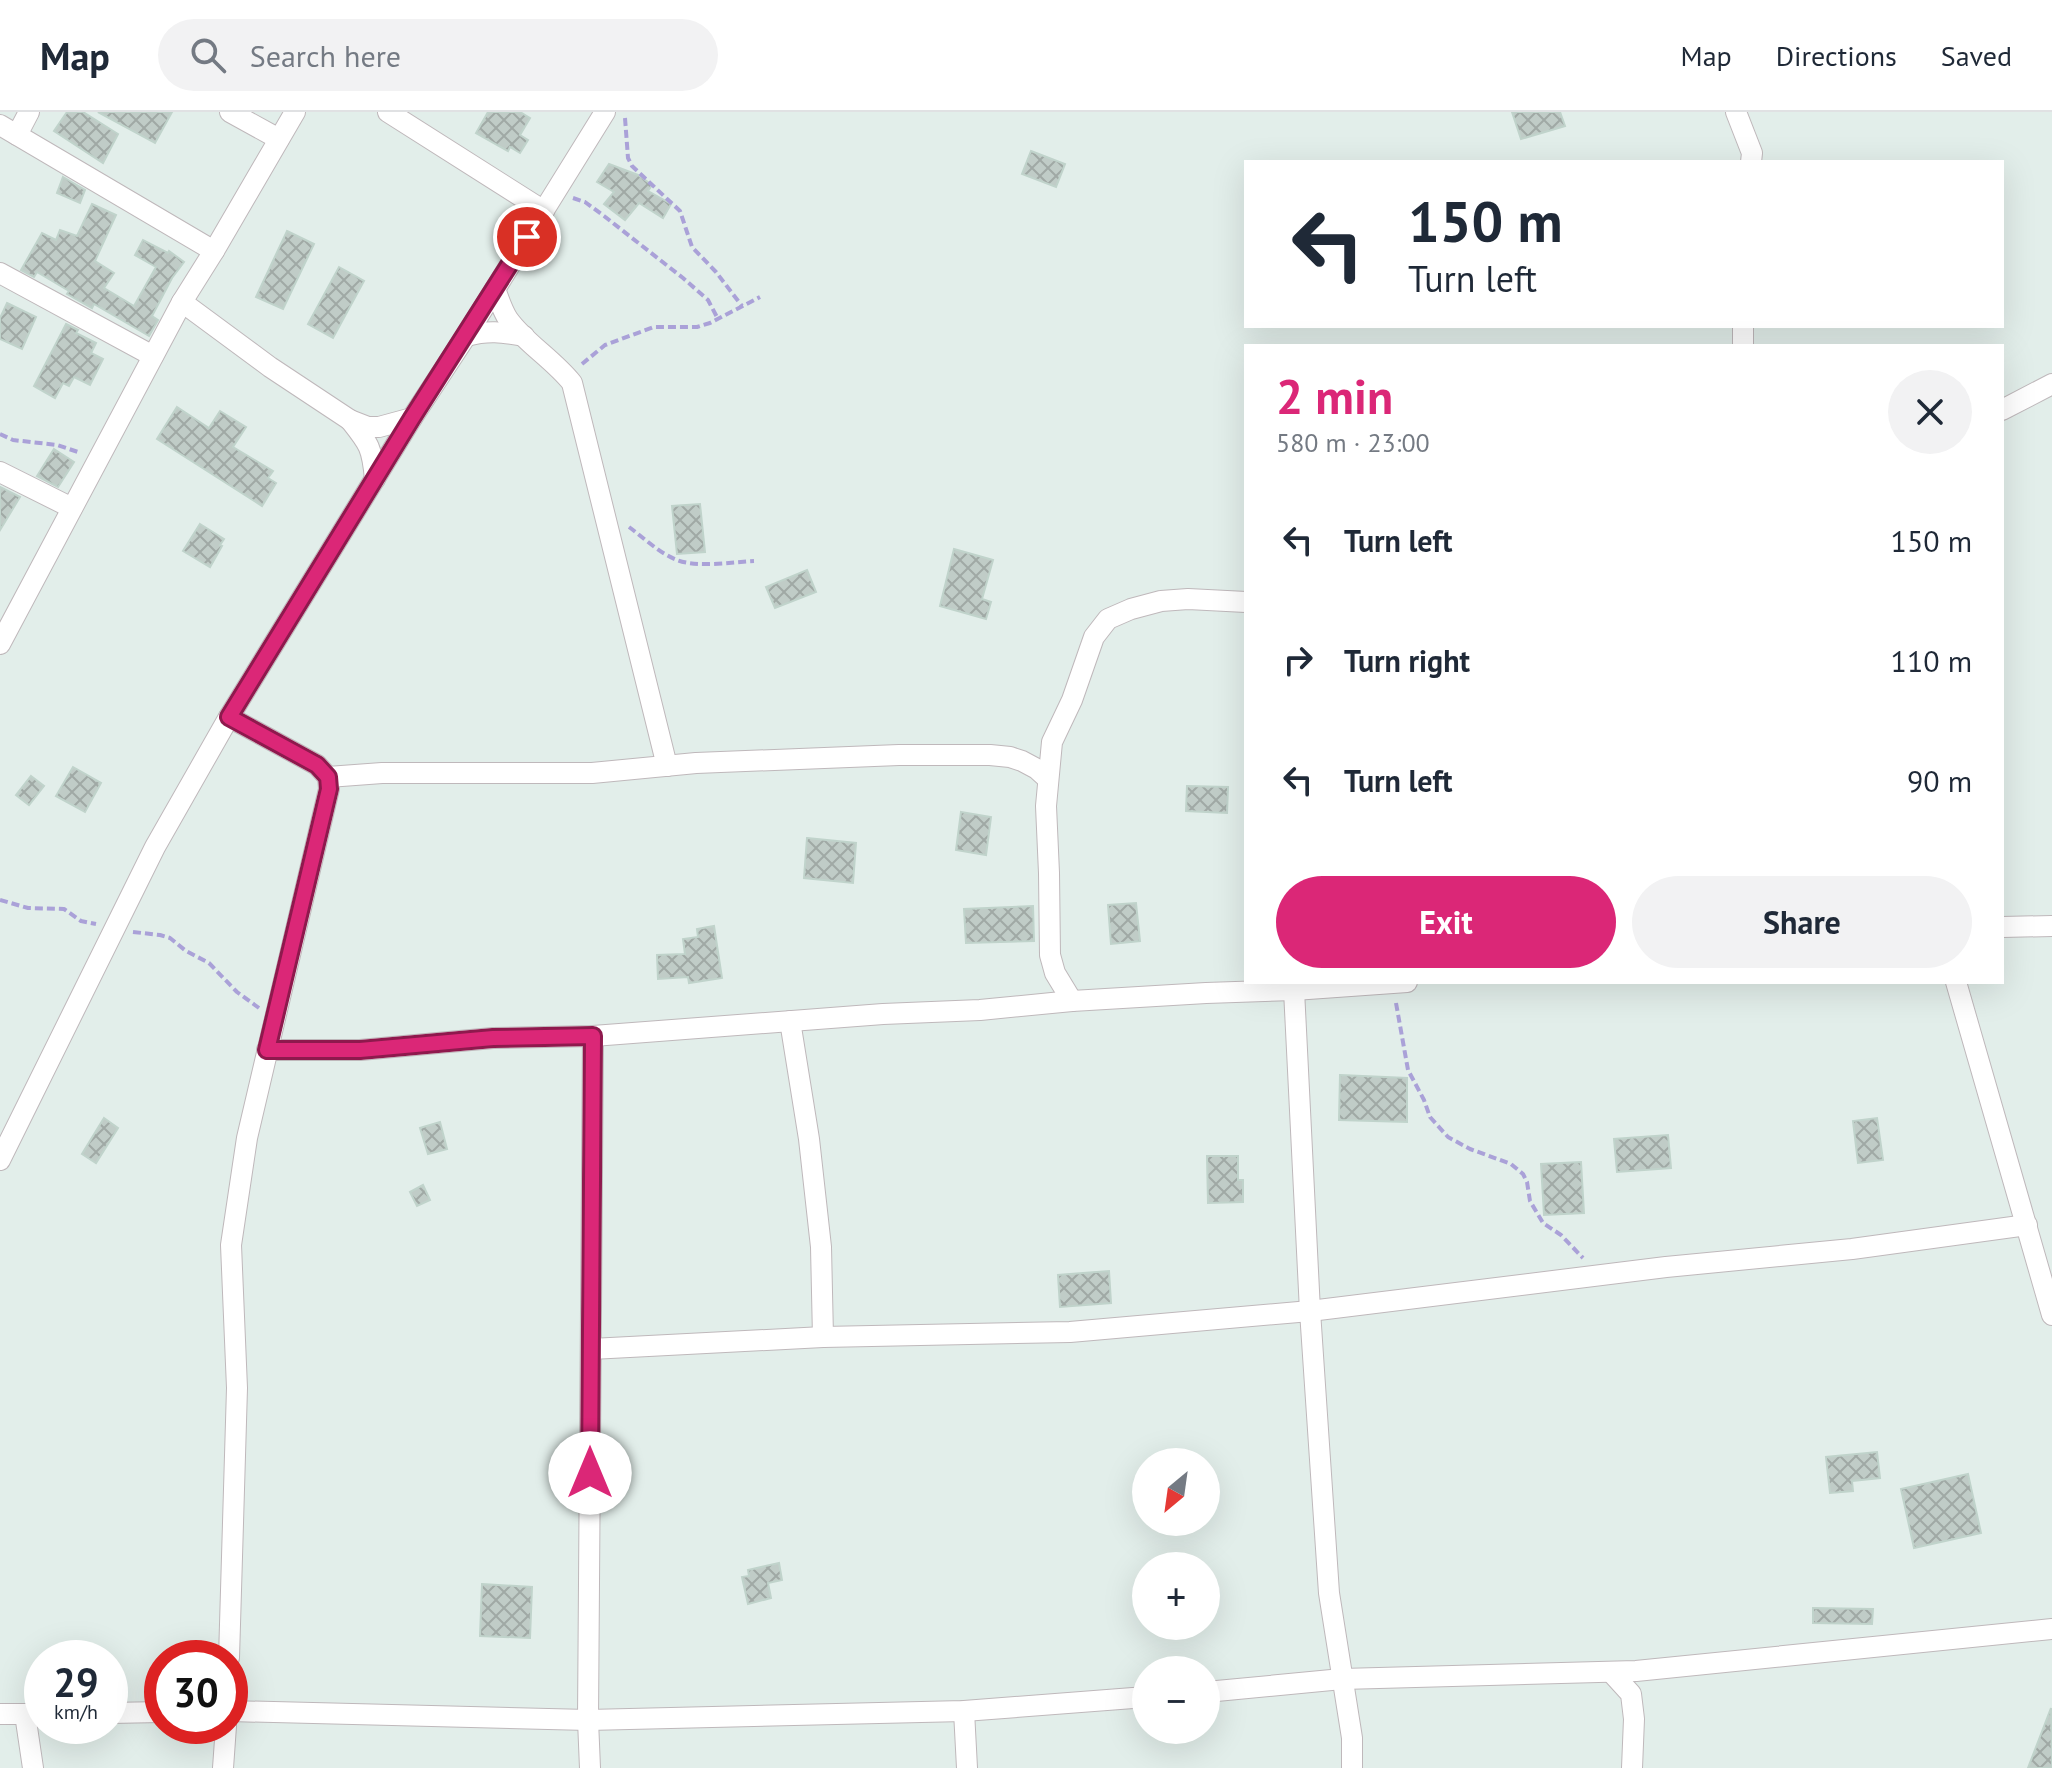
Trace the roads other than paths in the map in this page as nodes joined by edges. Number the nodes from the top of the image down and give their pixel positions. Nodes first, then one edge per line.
1 (29, 112) edge
2 (230, 112) edge
3 (295, 112) edge
4 (388, 112) edge
5 (605, 112) edge
6 (1736, 112) edge
7 (8, 130) edge
8 (279, 139) junction
9 (1751, 160) edge
10 (544, 211) junction
11 (214, 251) junction
12 (0, 273) edge
13 (495, 289) junction
14 (182, 302) junction
15 (466, 336) junction
16 (525, 336) junction
17 (153, 356) junction
18 (2052, 384) edge
19 (2004, 409) edge
20 (412, 418) junction
21 (350, 420) junction
22 (0, 472) edge
23 (375, 479) junction
24 (72, 508) junction
25 (1244, 602) edge
26 (0, 644) edge
27 (229, 717) junction
28 (667, 766) junction
29 (328, 777) junction
30 (1048, 779) junction
31 (2052, 926) edge
32 (2004, 927) edge
33 (1379, 984) edge
34 (1957, 984) edge
35 (1294, 990) junction
36 (1072, 1001) junction
37 (790, 1021) junction
38 (593, 1036) junction
39 (267, 1050) junction
40 (22, 1115) junction
41 (0, 1118) edge
42 (1, 1154) edge
43 (2027, 1225) junction
44 (1310, 1311) junction
45 (2052, 1315) edge
46 (823, 1337) junction
47 (591, 1349) junction
48 (2052, 1629) edge
49 (230, 1640) edge
50 (1611, 1672) junction
51 (1342, 1679) junction
52 (1220, 1691) edge
53 (1132, 1698) edge
54 (248, 1711) edge
55 (964, 1711) junction
56 (0, 1714) edge
57 (24, 1714) edge
58 (588, 1720) junction
59 (33, 1744) edge
60 (225, 1744) edge
61 (33, 1768) edge
62 (223, 1768) edge
63 (590, 1768) edge
64 (967, 1768) edge
65 (1352, 1768) edge
66 (1632, 1768) edge

1 - 7 street
2 - 8 street
3 - 8 street
4 - 10 street
5 - 10 street
6 - 9 street
7 - 11 street
8 - 11 street
10 - 13 street
11 - 14 street
12 - 17 street
13 - 15 street
13 - 16 street
14 - 17 street
14 - 21 street
15 - 16 street
15 - 20 street
16 - 28 street
17 - 24 street
18 - 19 street
20 - 21 street
20 - 23 street
21 - 23 street
22 - 24 street
23 - 27 street
24 - 26 street
25 - 30 street
27 - 29 street
27 - 40 street
28 - 29 street
28 - 30 street
29 - 39 street
30 - 36 street
31 - 32 street
33 - 35 street
34 - 43 street
35 - 36 street
35 - 44 street
36 - 37 street
37 - 38 street
37 - 46 street
38 - 39 street
38 - 47 street
39 - 49 street
40 - 41 street
40 - 42 street
43 - 44 street
43 - 45 street
44 - 46 street
44 - 51 street
46 - 47 street
47 - 58 street
48 - 50 street
50 - 51 street
50 - 66 street
51 - 52 street
51 - 65 street
53 - 55 street
54 - 58 street
55 - 58 street
55 - 64 street
56 - 57 street
58 - 63 street
59 - 61 street
60 - 62 street

